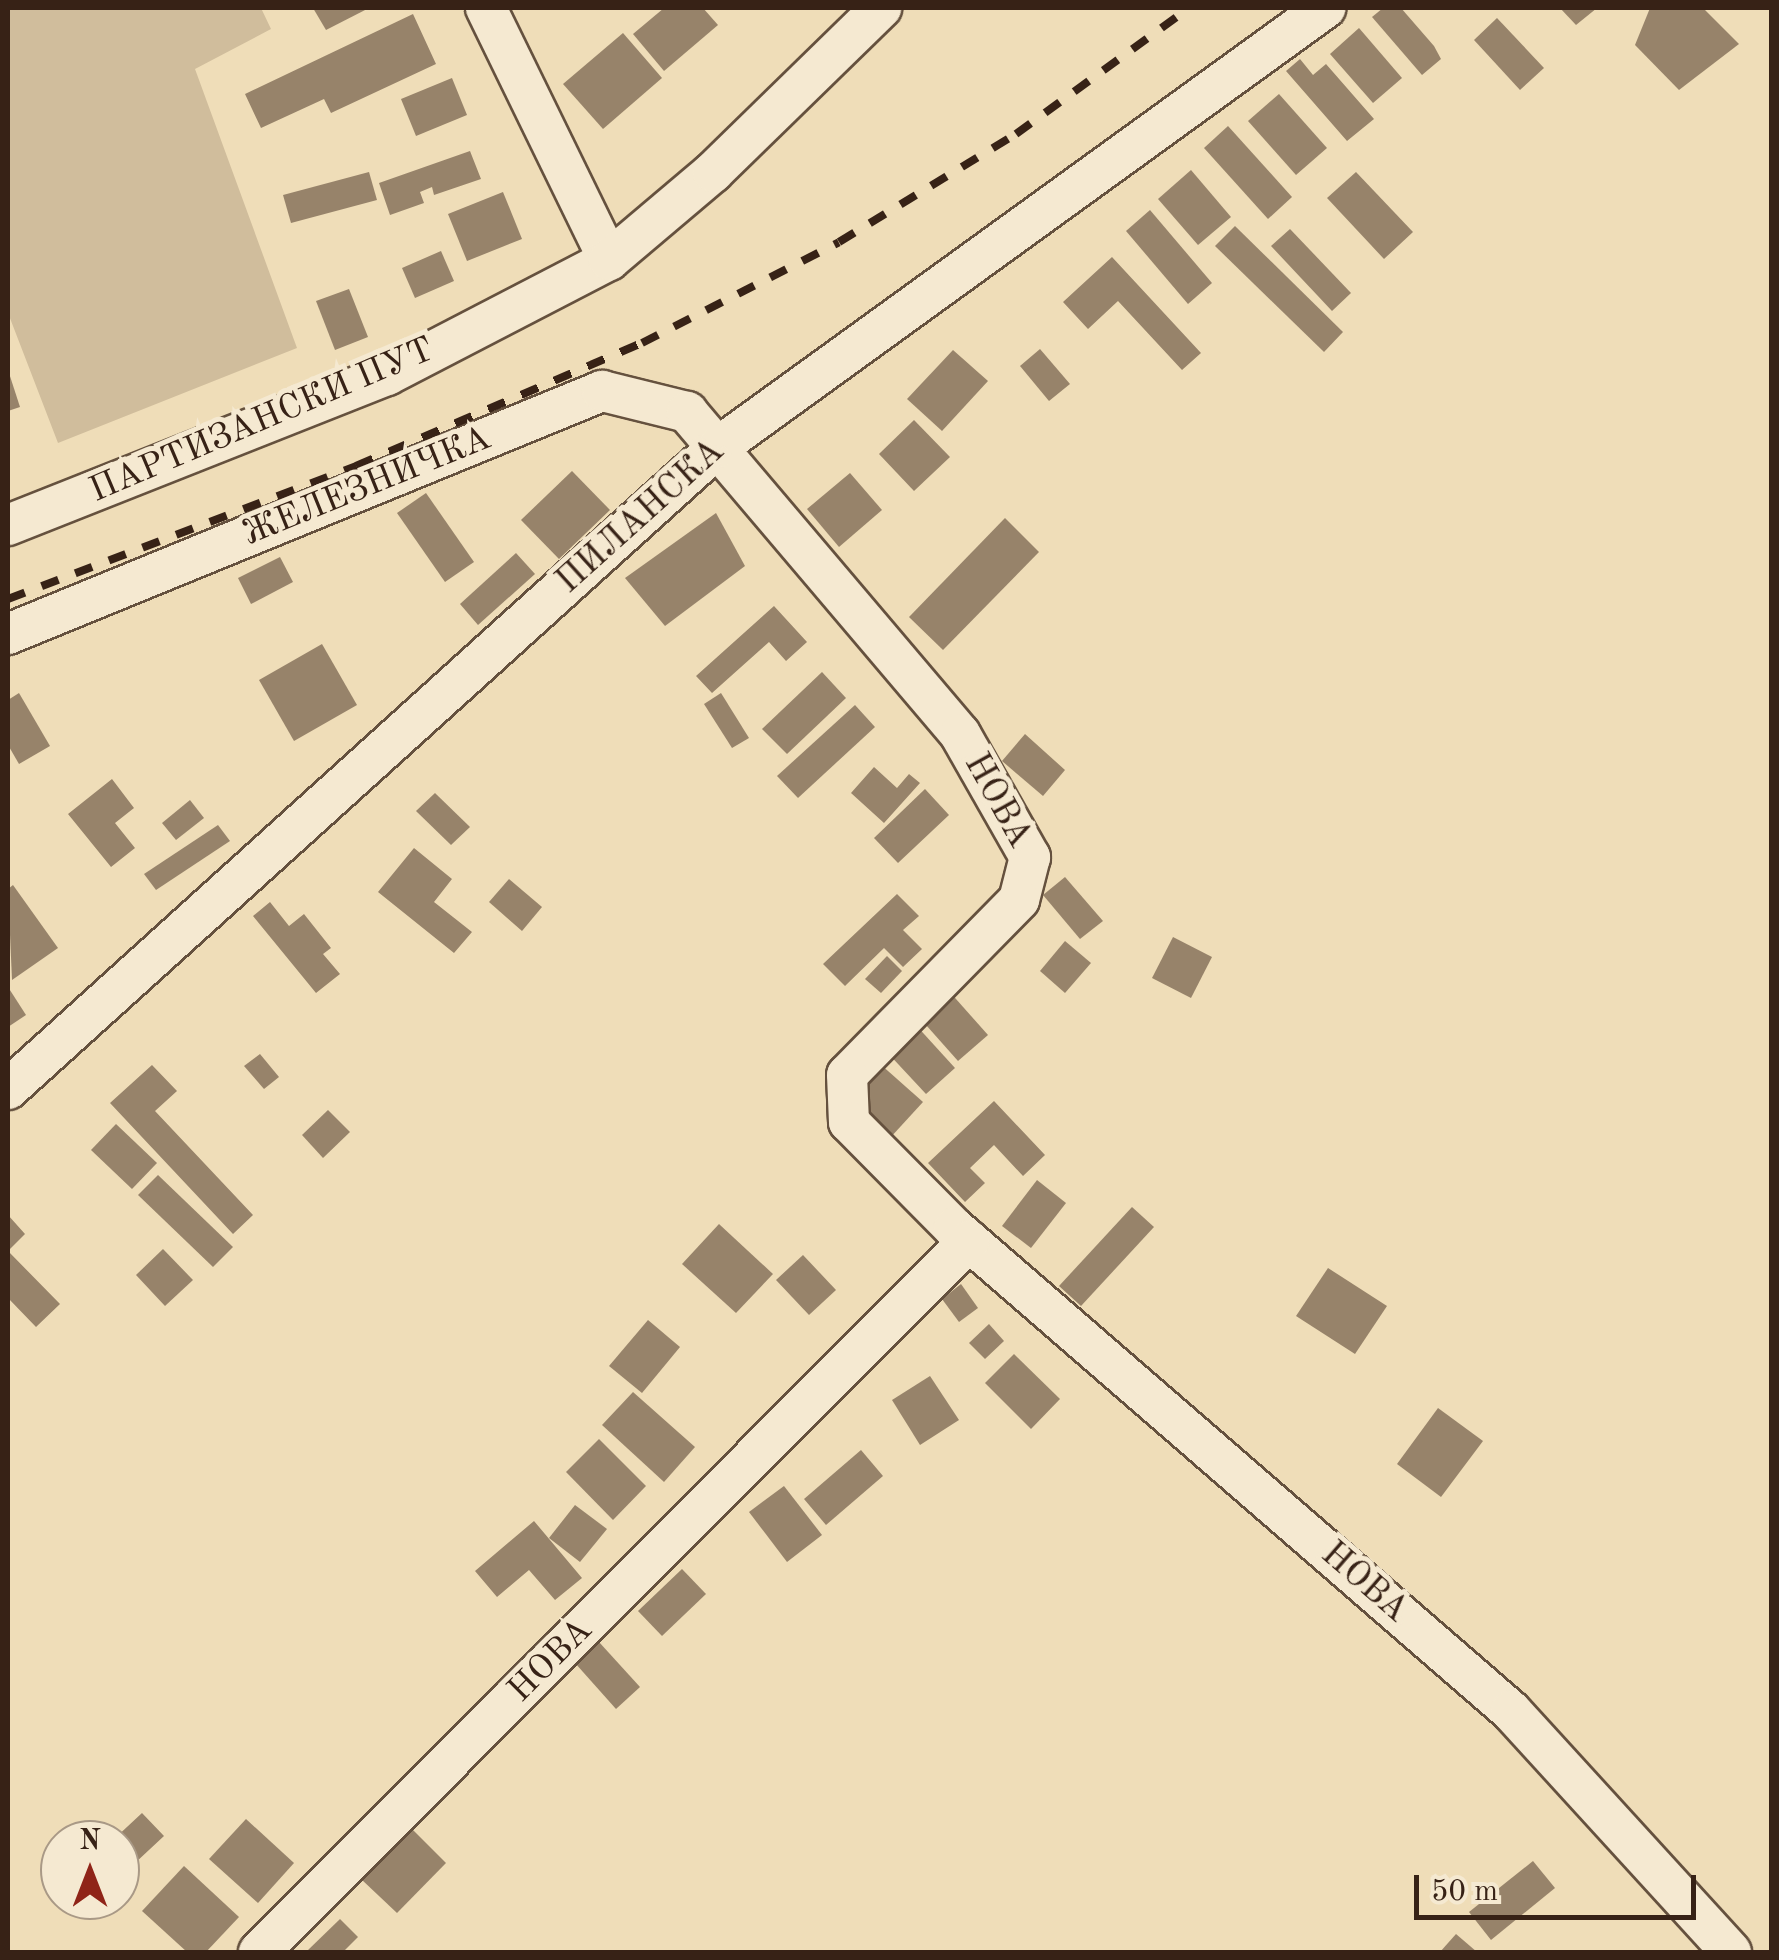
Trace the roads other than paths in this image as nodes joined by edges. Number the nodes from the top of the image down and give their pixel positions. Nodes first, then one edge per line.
1 (486, 8) edge
2 (881, 8) edge
3 (1325, 8) edge
4 (609, 260) junction
5 (716, 448) junction
6 (8, 525) edge
7 (8, 634) edge
8 (8, 1089) edge
9 (970, 1241) junction
10 (260, 1952) edge
11 (1731, 1952) edge

1 - 4 street
2 - 4 street, ПАРТИЗАНСКИ ПУТ
3 - 5 street, ПИЛАНСКА
4 - 6 street, ПАРТИЗАНСКИ ПУТ
5 - 7 street, ЖЕЛЕЗНИЧКА
5 - 8 street, ПИЛАНСКА
5 - 9 street, НОВА
9 - 10 street, НОВА
9 - 11 street, НОВА

